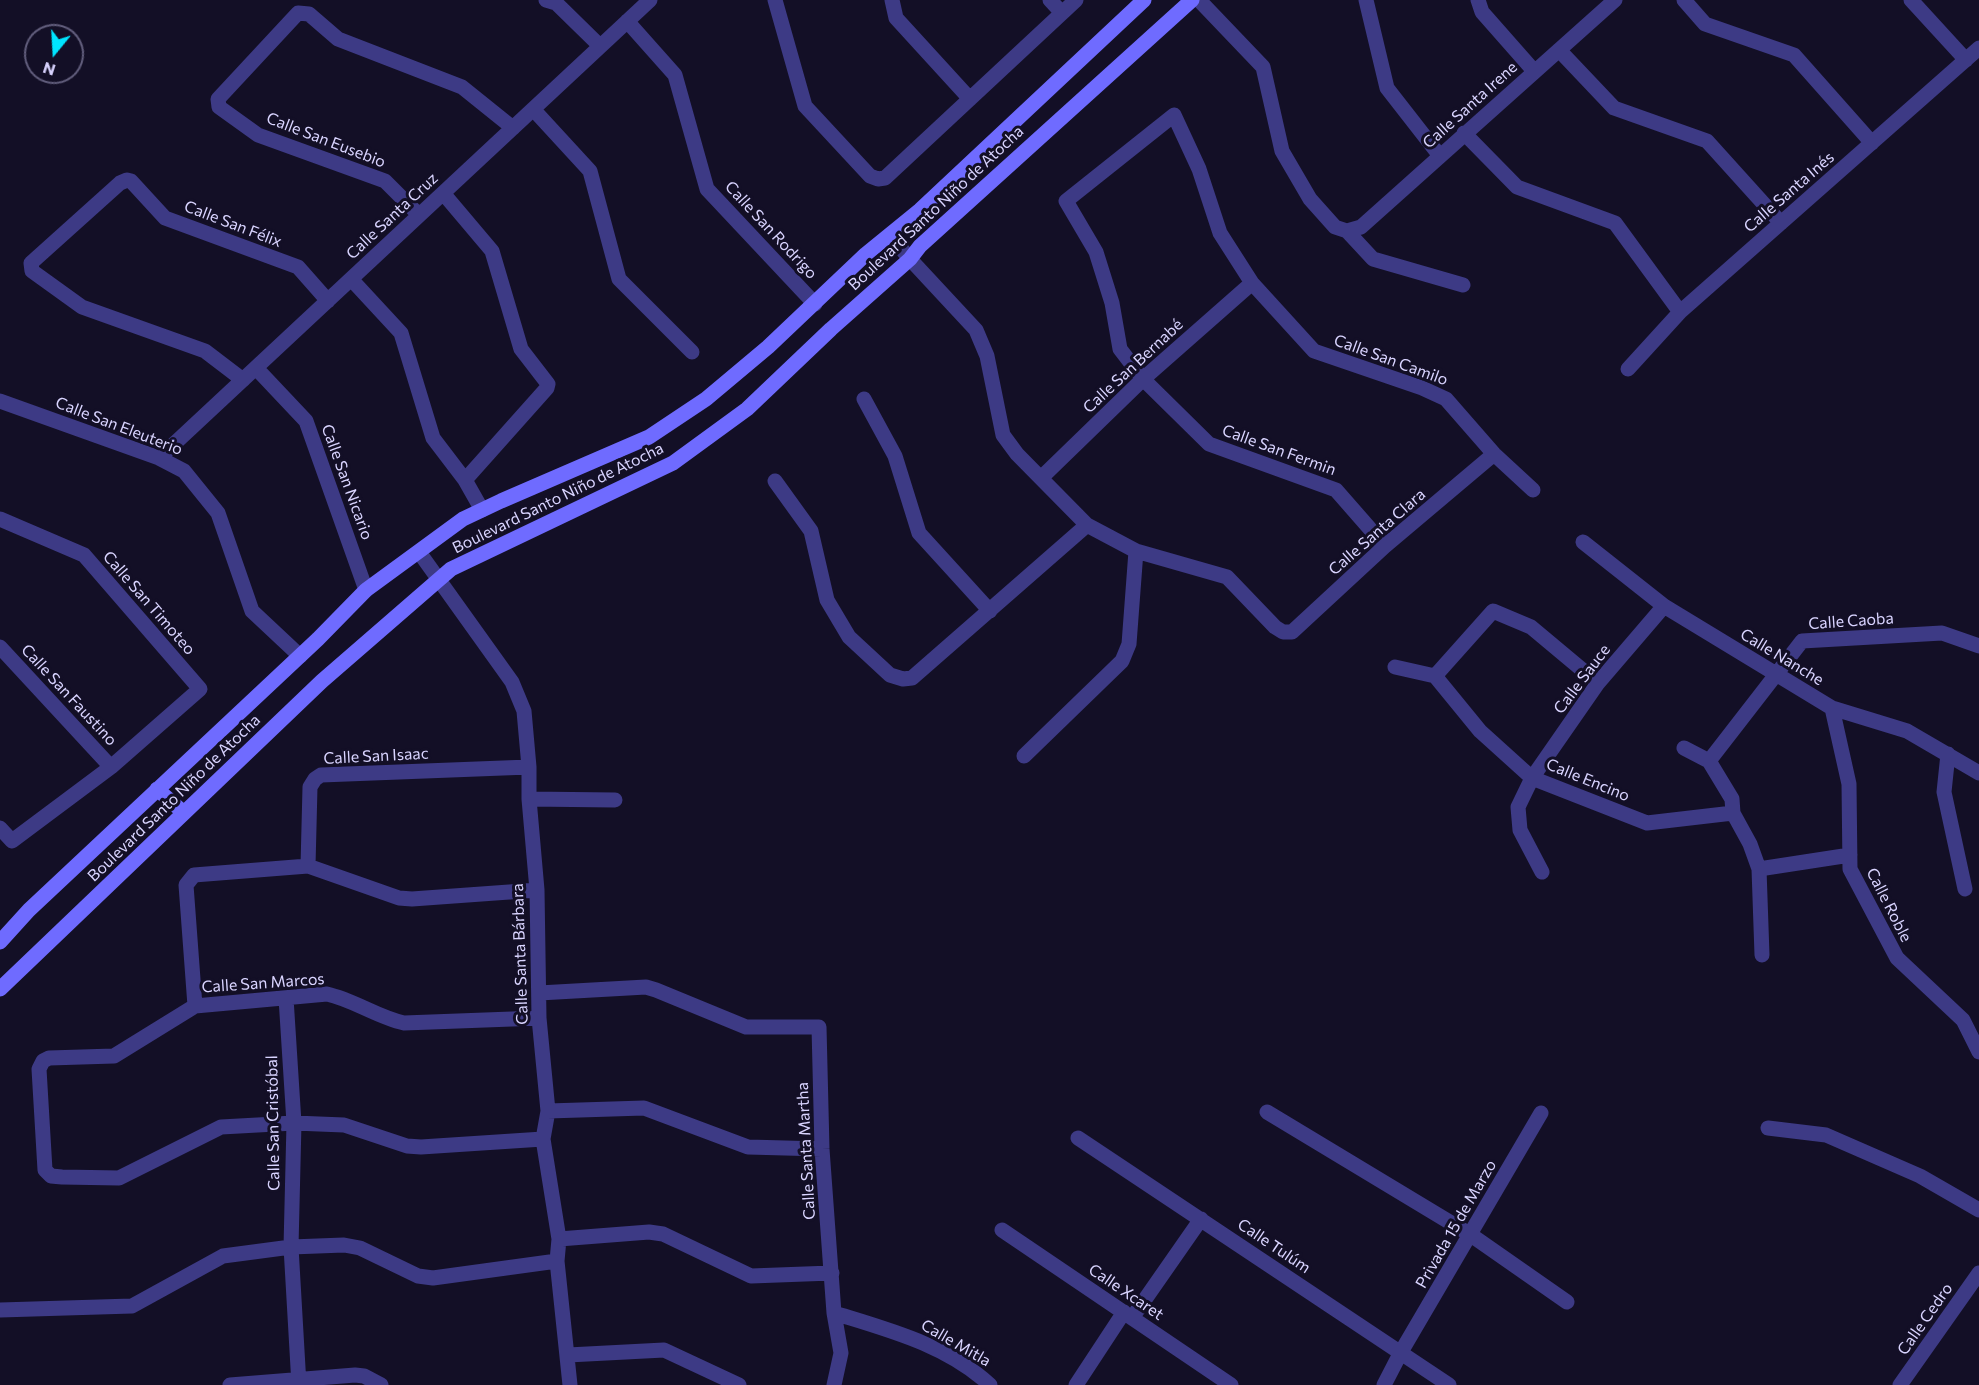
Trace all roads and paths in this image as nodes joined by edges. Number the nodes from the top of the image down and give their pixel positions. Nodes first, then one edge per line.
1 (546, 0) edge
2 (650, 0) edge
3 (775, 0) edge
4 (892, 0) edge
5 (1050, 0) edge
6 (1076, 0) edge
7 (1144, 0) edge
8 (1192, 0) edge
9 (1199, 0) edge
10 (1366, 0) edge
11 (1478, 0) edge
12 (1615, 0) edge
13 (1684, 0) edge
14 (1911, 0) edge
15 (1062, 13) junction
16 (627, 21) junction
17 (600, 46) junction
18 (1979, 48) edge
19 (1559, 50) junction
20 (1966, 60) junction
21 (1534, 71) junction
22 (970, 99) junction
23 (532, 109) junction
24 (513, 128) junction
25 (1464, 133) junction
26 (1872, 142) junction
27 (1440, 156) junction
28 (443, 193) junction
29 (1066, 201) joint
30 (419, 215) junction
31 (1780, 224) junction
32 (1347, 231) junction
33 (890, 235) junction
34 (910, 259) junction
35 (351, 279) junction
36 (1252, 283) junction
37 (1463, 285) dead end
38 (328, 301) junction
39 (815, 303) junction
40 (1680, 312) junction
41 (692, 352) dead end
42 (256, 368) junction
43 (1628, 369) dead end
44 (243, 380) junction
45 (1143, 380) junction
46 (864, 399) dead end
47 (0, 401) edge
48 (1494, 454) junction
49 (159, 458) junction
50 (1041, 478) junction
51 (465, 480) junction
52 (775, 481) dead end
53 (1533, 490) dead end
54 (482, 510) junction
55 (0, 519) edge
56 (1087, 525) junction
57 (1583, 542) dead end
58 (1386, 546) junction
59 (1136, 551) junction
60 (419, 552) junction
61 (438, 580) junction
62 (366, 590) junction
63 (1664, 606) junction
64 (990, 611) junction
65 (1979, 646) edge
66 (0, 647) edge
67 (300, 656) junction
68 (1395, 668) dead end
69 (1776, 674) junction
70 (1435, 676) junction
71 (1598, 683) junction
72 (1832, 708) junction
73 (1684, 748) dead end
74 (1948, 754) junction
75 (1024, 756) dead end
76 (1709, 761) junction
77 (111, 767) junction
78 (529, 767) junction
79 (1979, 773) edge
80 (1532, 778) junction
81 (158, 789) junction
82 (529, 799) junction
83 (615, 800) dead end
84 (184, 813) junction
85 (1733, 813) junction
86 (0, 828) edge
87 (1850, 855) junction
88 (308, 866) junction
89 (1758, 869) junction
90 (1542, 873) dead end
91 (537, 890) junction
92 (1965, 890) dead end
93 (0, 942) edge
94 (1762, 955) dead end
95 (0, 989) edge
96 (539, 993) junction
97 (286, 998) junction
98 (195, 1006) junction
99 (539, 1018) junction
100 (1979, 1052) edge
101 (548, 1112) junction
102 (1267, 1112) dead end
103 (1541, 1113) dead end
104 (294, 1123) junction
105 (1768, 1128) dead end
106 (1078, 1138) dead end
107 (543, 1139) junction
108 (822, 1149) junction
109 (1979, 1210) edge
110 (1200, 1220) junction
111 (1002, 1230) dead end
112 (1471, 1235) junction
113 (559, 1239) junction
114 (291, 1247) junction
115 (557, 1261) junction
116 (832, 1273) junction
117 (1979, 1274) edge
118 (1568, 1302) dead end
119 (0, 1310) edge
120 (834, 1313) junction
121 (1128, 1315) junction
122 (1401, 1352) junction
123 (568, 1355) junction
124 (299, 1382) edge
125 (230, 1385) edge
126 (381, 1385) edge
127 (570, 1385) edge
128 (739, 1385) edge
129 (834, 1385) edge
130 (990, 1385) edge
131 (1076, 1385) edge
132 (1231, 1385) edge
133 (1384, 1385) edge
134 (1449, 1385) edge
135 (1900, 1385) edge

1 - 17 street
2 - 16 street, Calle Santa Cruz
3 - 22 street
4 - 22 street
5 - 15 street
6 - 15 street
7 - 33 street, Boulevard Santo Niño de Atocha
8 - 34 street, Boulevard Santo Niño de Atocha
9 - 32 street
10 - 27 street
11 - 21 street
12 - 19 street, Calle Santa Irene
13 - 26 street
14 - 20 street
15 - 22 street
16 - 17 street, Calle Santa Cruz
16 - 39 street, Calle San Rodrigo
17 - 23 street, Calle Santa Cruz
18 - 20 street, Calle Santa Inés
19 - 21 street, Calle Santa Irene
19 - 31 street
20 - 26 street, Calle Santa Inés
21 - 25 street, Calle Santa Irene
23 - 24 street, Calle Santa Cruz
23 - 41 street
24 - 28 street, Calle Santa Cruz
24 - 30 street, Calle San Eusebio
25 - 27 street, Calle Santa Irene
25 - 40 street
26 - 31 street, Calle Santa Inés
27 - 32 street, Calle Santa Irene
28 - 30 street, Calle Santa Cruz
28 - 51 street
29 - 36 street, Calle San Camilo
29 - 45 street, Calle San Fermin
30 - 35 street, Calle Santa Cruz
31 - 40 street, Calle Santa Inés
32 - 37 street
33 - 34 street
33 - 39 street, Boulevard Santo Niño de Atocha
34 - 50 street
34 - 61 street, Boulevard Santo Niño de Atocha
35 - 38 street, Calle Santa Cruz
35 - 51 street
36 - 45 street, Calle San Bernabé
36 - 48 street, Calle San Camilo
38 - 42 street, Calle Santa Cruz
38 - 44 street, Calle San Félix
39 - 54 street, Boulevard Santo Niño de Atocha
40 - 43 street, Calle Santa Inés
42 - 44 street, Calle Santa Cruz
42 - 62 street, Calle San Nicario
44 - 49 street, Calle Santa Cruz
45 - 50 street, Calle San Bernabé
45 - 58 street, Calle San Fermin
46 - 64 street
47 - 49 street, Calle San Eleuterio
48 - 53 street, Calle San Camilo
48 - 58 street, Calle Santa Clara
49 - 67 street, Calle San Eleuterio
50 - 56 street
51 - 54 street
52 - 64 street
54 - 60 street, Boulevard Santo Niño de Atocha
55 - 77 street, Calle San Timoteo
56 - 59 street
56 - 64 street
57 - 63 street, Calle Nanche
58 - 59 street, Calle Santa Clara
59 - 75 street
60 - 61 street, Calle Santa Bárbara
60 - 62 street, Boulevard Santo Niño de Atocha
61 - 78 street, Calle Santa Bárbara
61 - 84 street, Boulevard Santo Niño de Atocha
62 - 67 street, Boulevard Santo Niño de Atocha
63 - 69 street, Calle Nanche
63 - 71 street, Calle Sauce
65 - 69 street, Calle Caoba
66 - 77 street, Calle San Faustino
67 - 81 street, Boulevard Santo Niño de Atocha
68 - 70 street
69 - 72 street, Calle Nanche
69 - 76 street, Calle Caoba
70 - 71 street
70 - 80 street, Calle Encino
71 - 80 street, Calle Sauce
72 - 74 street, Calle Nanche
72 - 87 street, Calle Roble
73 - 76 street
74 - 79 street, Calle Nanche
74 - 92 street
76 - 85 street
77 - 86 street
78 - 82 street, Calle Santa Bárbara
78 - 88 street, Calle San Isaac
80 - 85 street, Calle Encino
80 - 90 street, Calle Sauce
81 - 84 street
81 - 93 street, Boulevard Santo Niño de Atocha
82 - 83 street
82 - 91 street, Calle Santa Bárbara
84 - 95 street, Boulevard Santo Niño de Atocha
85 - 89 street
87 - 89 street
87 - 100 street, Calle Roble
88 - 91 street
88 - 98 street
89 - 94 street
91 - 96 street, Calle Santa Bárbara
96 - 99 street, Calle Santa Bárbara
96 - 108 street, Calle Santa Martha
97 - 98 street, Calle San Marcos
97 - 99 street, Calle San Marcos
97 - 104 street, Calle San Cristóbal
98 - 104 street, Calle San Marcos
99 - 101 street, Calle Santa Bárbara
101 - 107 street, Calle Santa Bárbara
101 - 108 street
102 - 112 street
103 - 112 street, Privada 15 de Marzo
104 - 107 street
104 - 114 street, Calle San Cristóbal
105 - 109 street
106 - 110 street, Calle Tulúm
107 - 113 street, Calle Santa Bárbara
108 - 116 street, Calle Santa Martha
110 - 121 street
110 - 122 street, Calle Tulúm
111 - 121 street, Calle Xcaret
112 - 118 street
112 - 122 street, Privada 15 de Marzo
113 - 115 street, Calle Santa Bárbara
113 - 116 street
114 - 115 street
114 - 119 street
114 - 124 street, Calle San Cristóbal
115 - 123 street, Calle Santa Bárbara
116 - 120 street, Calle Santa Martha
117 - 135 street, Calle Cedro
120 - 129 street, Calle Santa Martha
120 - 130 street, Calle Mitla
121 - 131 street
121 - 132 street, Calle Xcaret
122 - 133 street, Privada 15 de Marzo
122 - 134 street, Calle Tulúm
123 - 127 street, Calle Santa Bárbara
123 - 128 street
124 - 125 street
124 - 126 street

